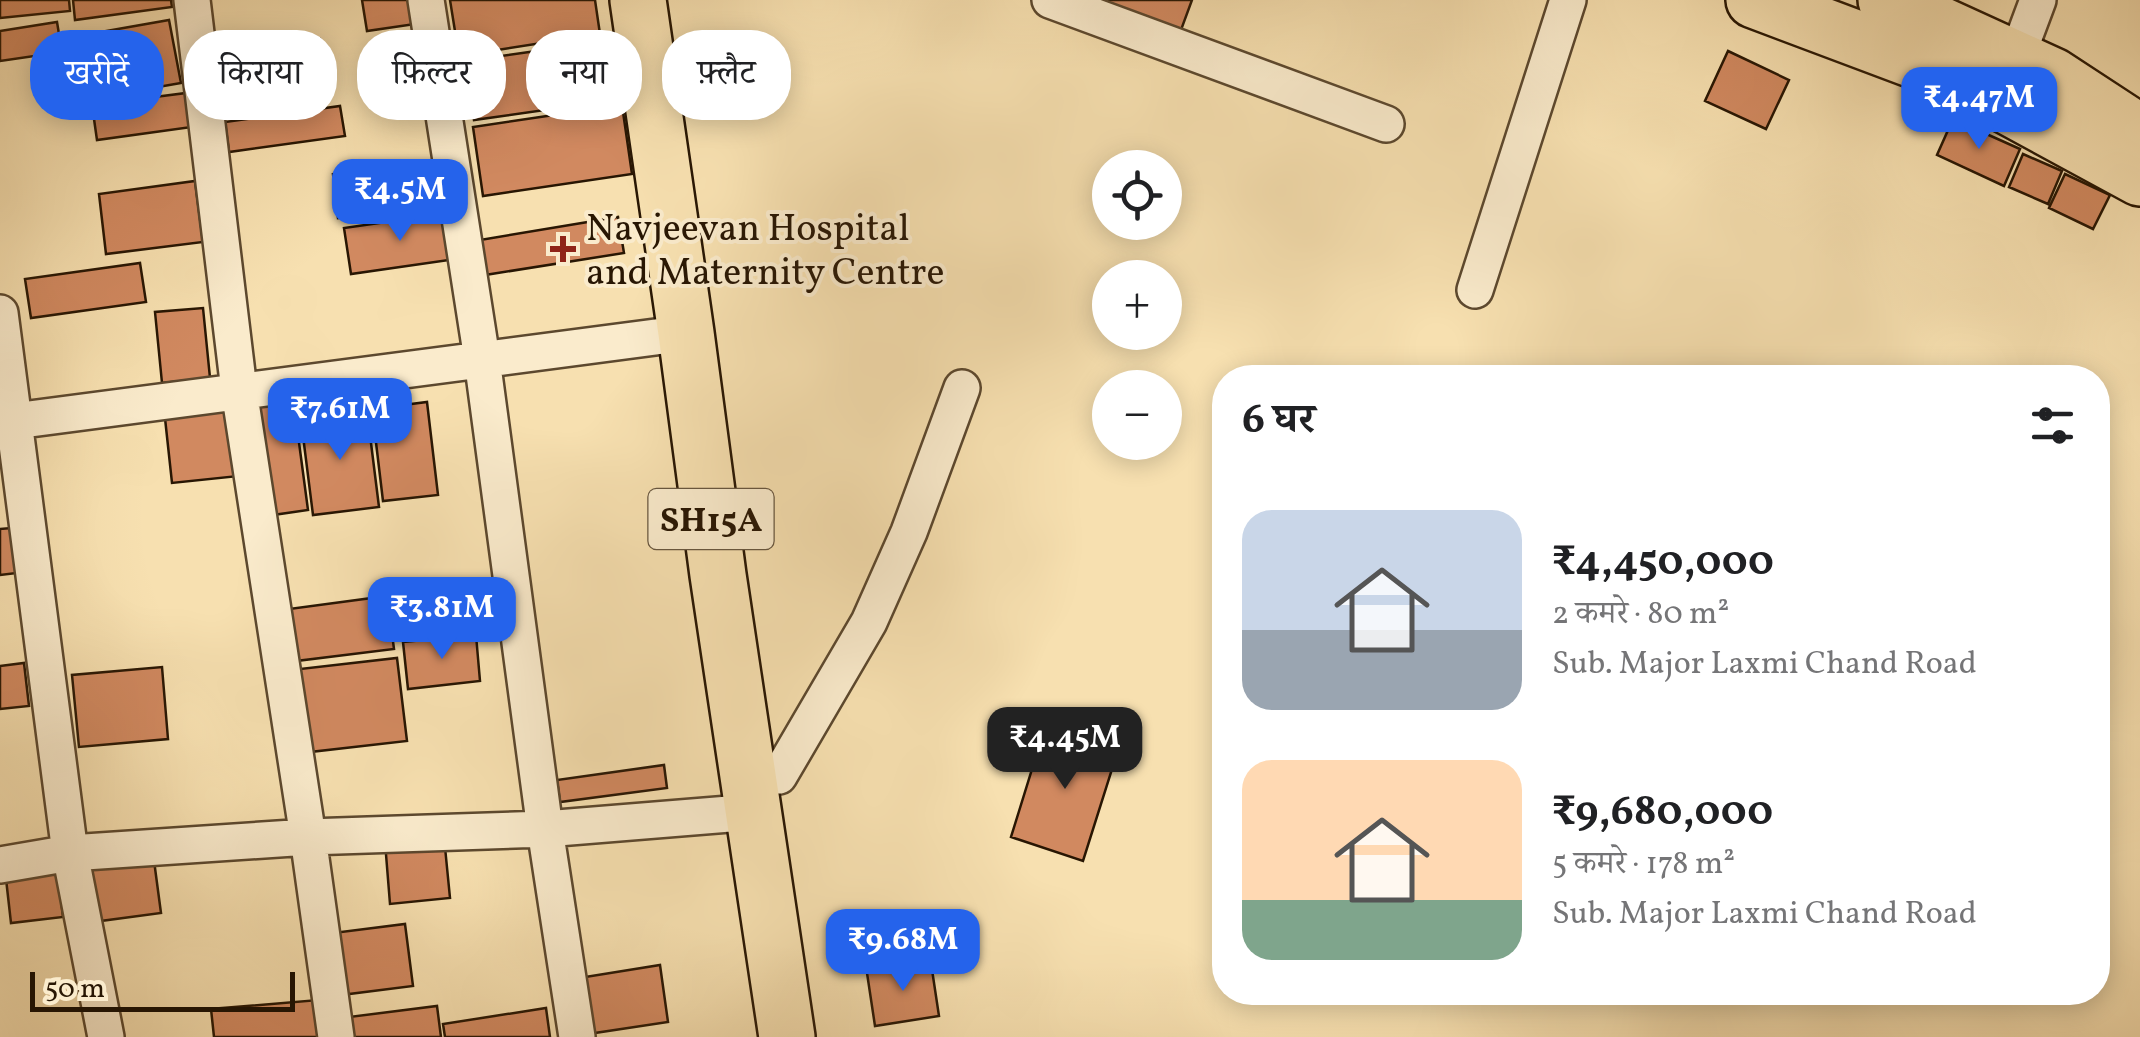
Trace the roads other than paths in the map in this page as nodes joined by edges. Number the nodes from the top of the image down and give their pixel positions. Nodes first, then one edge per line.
1 (192, 0) edge
2 (426, 0) edge
3 (638, 0) edge
4 (674, 0) edge
5 (1050, 0) edge
6 (1568, 0) edge
7 (1754, 0) edge
8 (1886, 0) edge
9 (2038, 0) edge
10 (2016, 58) junction
11 (1386, 124) dead end
12 (2140, 133) edge
13 (2140, 178) edge
14 (1475, 290) dead end
15 (0, 313) edge
16 (686, 333) junction
17 (482, 359) junction
18 (962, 388) dead end
19 (239, 390) junction
20 (7, 422) edge
21 (766, 794) junction
22 (545, 829) junction
23 (308, 838) junction
24 (70, 853) junction
25 (0, 866) edge
26 (106, 1037) edge
27 (336, 1037) edge
28 (576, 1037) edge
29 (787, 1037) edge
30 (819, 1037) edge

1 - 19 street
2 - 17 street
3 - 16 main road, SH15A
4 - 21 main road, SH15A
5 - 11 street
6 - 14 street
7 - 13 main road
8 - 10 main road
9 - 10 street
10 - 12 main road
15 - 20 street
16 - 17 street
16 - 21 main road, SH15A
17 - 19 street
17 - 22 street
18 - 21 street
19 - 20 street
19 - 23 street
20 - 24 street
21 - 22 street
21 - 29 main road, SH15A
21 - 30 main road, SH15A
22 - 23 street
22 - 28 street
23 - 24 street
23 - 27 street
24 - 25 street
24 - 26 street

